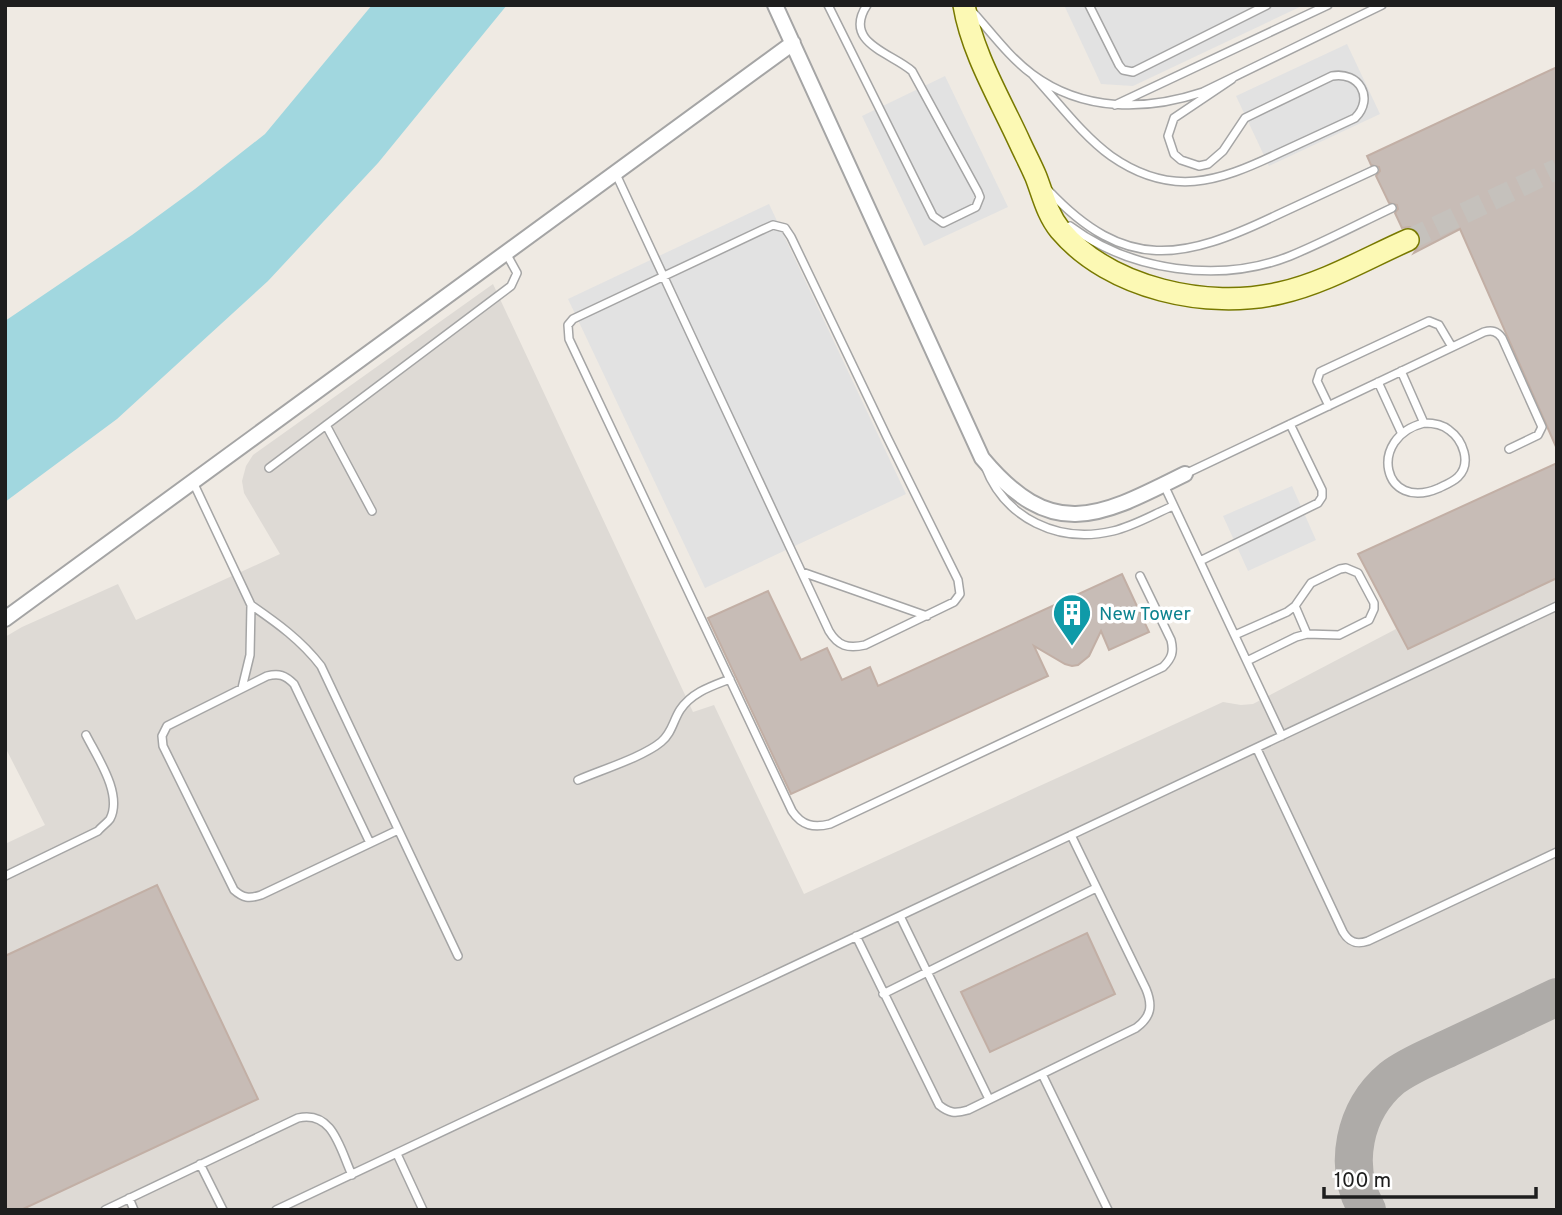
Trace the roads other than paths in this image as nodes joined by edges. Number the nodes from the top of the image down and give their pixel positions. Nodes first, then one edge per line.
1 (775, 5) edge
2 (828, 5) edge
3 (867, 5) edge
4 (1089, 5) edge
5 (1267, 5) edge
6 (1328, 5) edge
7 (1382, 5) edge
8 (964, 9) edge
9 (793, 43) junction
10 (1033, 75) junction
11 (1232, 79) junction
12 (1114, 106) junction
13 (1374, 170) dead end
14 (615, 172) junction
15 (1038, 183) junction
16 (1392, 208) dead end
17 (1408, 240) tunnel mouth
18 (1114, 242) junction
19 (1111, 251) junction
20 (505, 252) junction
21 (664, 276) junction
22 (1452, 347) junction
23 (1401, 371) junction
24 (1378, 382) junction
25 (1329, 406) junction
26 (1424, 422) junction
27 (1290, 424) junction
28 (326, 425) junction
29 (1401, 432) junction
30 (1509, 449) dead end
31 (982, 458) junction
32 (269, 468) dead end
33 (1185, 474) joint
34 (193, 481) junction
35 (1164, 485) junction
36 (1173, 506) junction
37 (372, 511) dead end
38 (1200, 561) junction
39 (802, 572) junction
40 (1140, 576) dead end
41 (251, 605) junction
42 (1295, 606) junction
43 (1557, 607) edge
44 (927, 616) junction
45 (5, 618) edge
46 (1307, 634) junction
47 (1235, 635) junction
48 (1247, 661) junction
49 (730, 678) junction
50 (242, 688) junction
51 (86, 735) dead end
52 (1282, 736) junction
53 (1256, 748) junction
54 (578, 780) dead end
55 (398, 830) junction
56 (1071, 835) junction
57 (370, 843) junction
58 (1557, 852) edge
59 (5, 876) edge
60 (1096, 888) junction
61 (900, 916) junction
62 (856, 936) junction
63 (458, 956) dead end
64 (927, 972) junction
65 (883, 993) junction
66 (1042, 1074) junction
67 (989, 1099) junction
68 (397, 1154) junction
69 (200, 1164) junction
70 (352, 1175) junction
71 (129, 1198) junction
72 (105, 1210) edge
73 (134, 1210) edge
74 (223, 1210) edge
75 (276, 1210) edge
76 (423, 1210) edge
77 (1108, 1210) edge

1 - 9 street
2 - 3 lane
4 - 5 lane
6 - 12 lane
7 - 11 lane
8 - 10 lane
8 - 15 street
9 - 14 street
9 - 31 street
10 - 11 lane
10 - 12 lane
11 - 12 lane
13 - 18 lane
14 - 20 street
14 - 21 lane
15 - 17 street
15 - 18 lane
15 - 19 lane
16 - 19 lane
18 - 19 lane
20 - 28 lane
20 - 34 street
21 - 39 lane
21 - 44 lane
21 - 49 lane
22 - 23 lane
22 - 25 lane
22 - 30 lane
23 - 24 lane
23 - 26 lane
24 - 25 lane
24 - 29 lane
25 - 27 lane
26 - 29 lane
26 - 29 lane
27 - 33 lane
27 - 38 lane
28 - 32 lane
28 - 37 lane
31 - 35 street
31 - 36 lane
33 - 35 street
34 - 41 lane
34 - 45 street
35 - 36 lane
36 - 38 lane
38 - 47 lane
39 - 44 lane
39 - 44 lane
40 - 49 lane
41 - 50 lane
41 - 55 lane
42 - 46 lane
42 - 46 lane
42 - 47 lane
43 - 52 lane
46 - 48 lane
47 - 48 lane
48 - 52 lane
49 - 54 lane
50 - 57 lane
50 - 57 lane
51 - 59 lane
52 - 53 lane
53 - 56 lane
53 - 58 lane
55 - 57 lane
55 - 63 lane
56 - 60 lane
56 - 61 lane
60 - 64 lane
60 - 66 lane
61 - 62 lane
61 - 64 lane
62 - 65 lane
62 - 68 lane
64 - 65 lane
64 - 67 lane
65 - 67 lane
66 - 67 lane
66 - 77 lane
68 - 70 lane
68 - 76 lane
69 - 70 lane
69 - 71 lane
69 - 74 lane
70 - 75 lane
71 - 72 lane
71 - 73 lane

